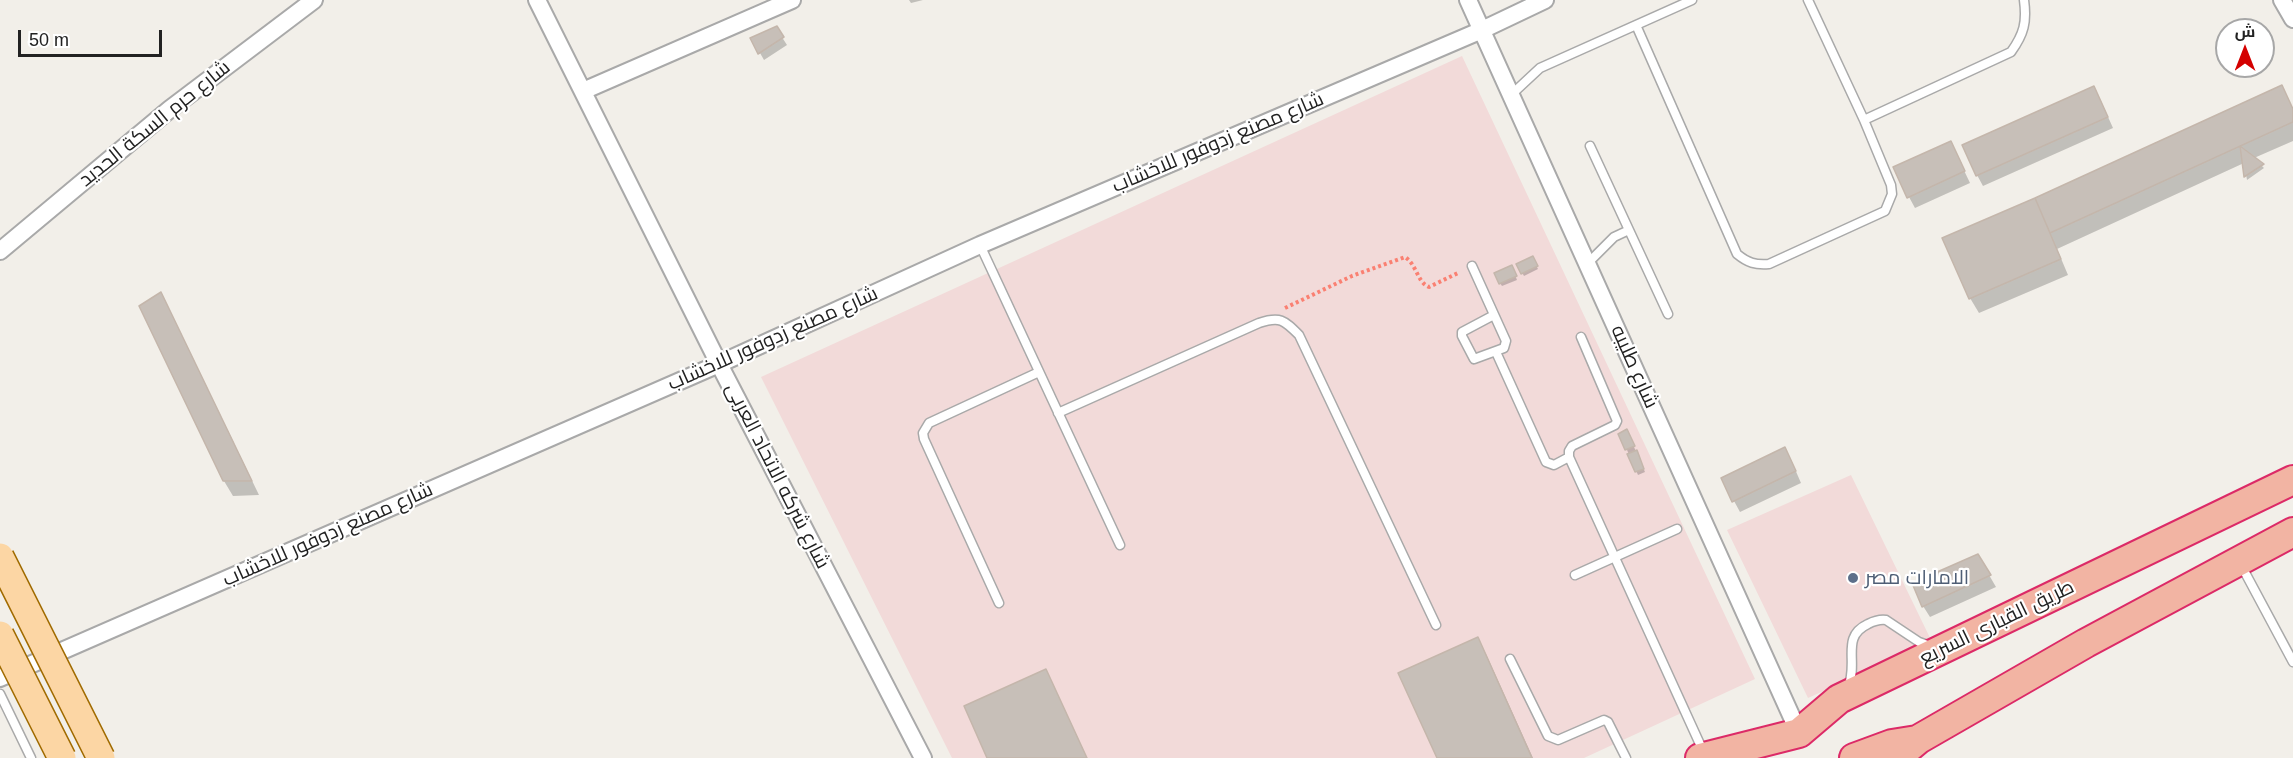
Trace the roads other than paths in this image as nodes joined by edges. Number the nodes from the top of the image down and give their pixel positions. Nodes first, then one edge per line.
1 (314, 0) edge
2 (537, 0) edge
3 (792, 0) edge
4 (1468, 0) edge
5 (1545, 0) edge
6 (1692, 0) edge
7 (1808, 0) edge
8 (2024, 0) edge
9 (2282, 0) edge
10 (2293, 19) edge
11 (1636, 25) junction
12 (1482, 30) junction
13 (584, 91) junction
14 (1511, 95) junction
15 (1864, 120) junction
16 (1590, 146) dead end
17 (1629, 230) junction
18 (980, 245) junction
19 (0, 251) edge
20 (1587, 264) junction
21 (1472, 266) road end
22 (1668, 314) dead end
23 (1494, 315) junction
24 (1581, 337) dead end
25 (1496, 352) junction
26 (718, 364) junction
27 (1039, 372) junction
28 (1058, 412) junction
29 (1569, 457) junction
30 (2293, 480) edge
31 (1677, 529) dead end
32 (2293, 532) edge
33 (1120, 545) dead end
34 (0, 557) edge
35 (1615, 557) junction
36 (2238, 560) junction
37 (1575, 575) dead end
38 (999, 603) dead end
39 (1436, 625) dead end
40 (0, 635) edge
41 (1948, 647) junction
42 (1510, 659) dead end
43 (2293, 663) edge
44 (0, 678) edge
45 (0, 694) edge
46 (1839, 699) junction
47 (1799, 733) junction
48 (1919, 739) junction
49 (1703, 757) edge
50 (31, 758) edge
51 (62, 758) edge
52 (101, 758) edge
53 (923, 758) edge
54 (1626, 758) edge
55 (1854, 758) edge
56 (1896, 758) edge

1 - 19 street, شارع حرم السكة الحديد
2 - 13 street, شارع شركه الاتحاد العربى
3 - 13 street
4 - 12 street, شارع طليبه
5 - 12 street, شارع مصنع زدوفور للاخشاب
6 - 11 lane
7 - 15 lane
8 - 15 lane
9 - 10 street
11 - 14 lane
11 - 15 lane
12 - 14 street, شارع طليبه
12 - 18 street, شارع مصنع زدوفور للاخشاب
13 - 26 street, شارع شركه الاتحاد العربى
14 - 20 street, شارع طليبه
16 - 17 lane
17 - 20 lane
17 - 22 lane
18 - 26 street, شارع مصنع زدوفور للاخشاب
18 - 27 lane
20 - 47 street, شارع طليبه
21 - 23 lane
23 - 25 lane
23 - 25 lane
24 - 29 lane
25 - 29 lane
26 - 44 street, شارع مصنع زدوفور للاخشاب
26 - 53 street, شارع شركه الاتحاد العربى
27 - 28 lane
27 - 38 lane
28 - 33 lane
28 - 39 lane
29 - 35 lane
30 - 41 highway, طريق القبارى السريع
31 - 35 lane
32 - 36 highway
34 - 52 main road, bridge
35 - 37 lane
35 - 49 lane
36 - 43 lane
36 - 48 highway
40 - 51 main road, bridge
41 - 46 highway, طريق القبارى السريع
41 - 46 lane
42 - 54 lane
45 - 50 lane
46 - 47 highway, طريق القبارى السريع
47 - 49 highway, طريق القبارى السريع
48 - 55 highway
48 - 56 highway

